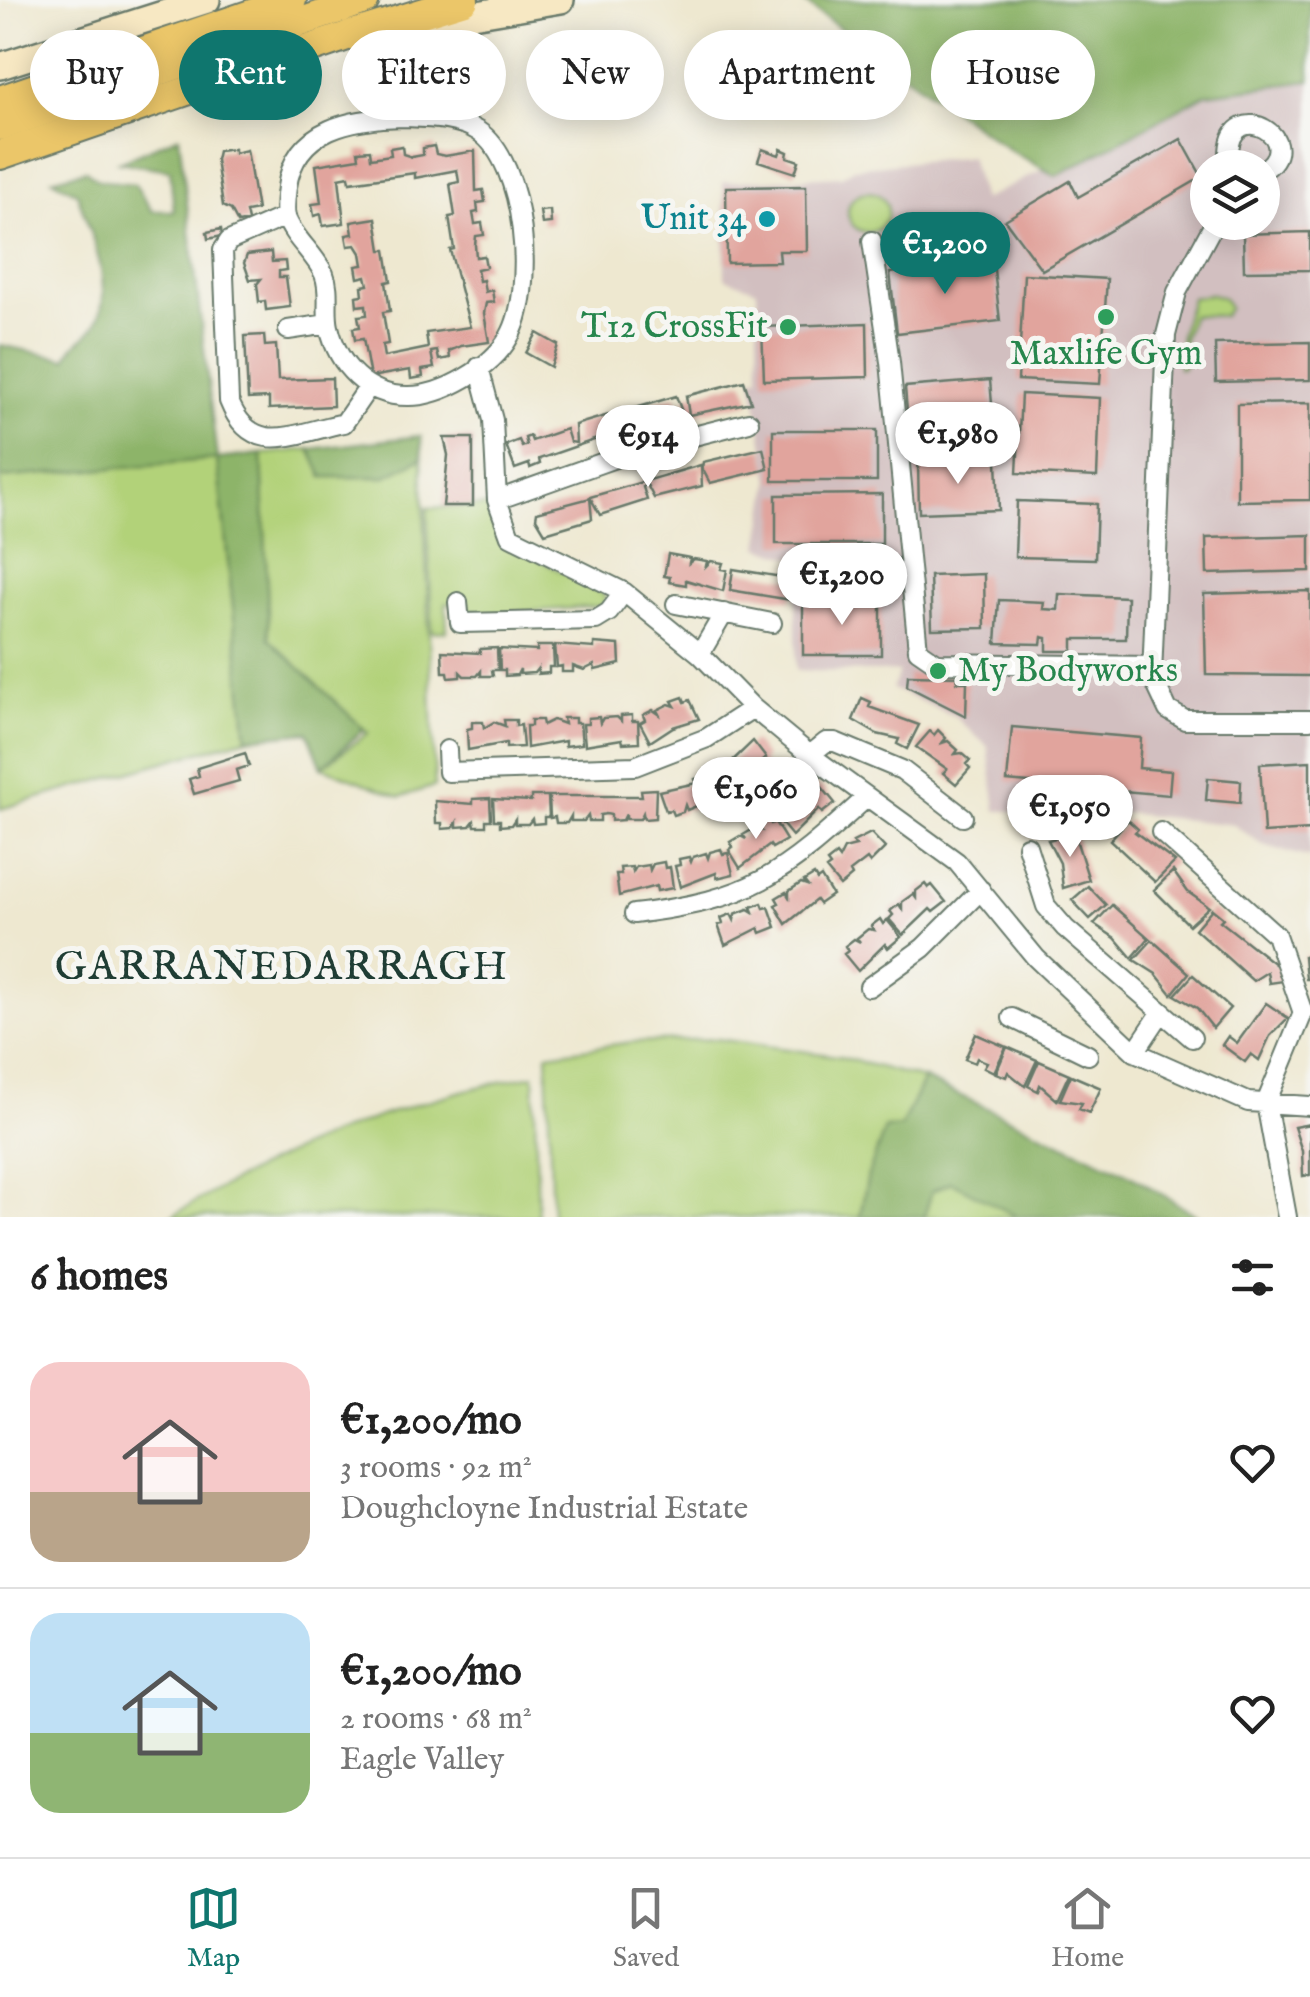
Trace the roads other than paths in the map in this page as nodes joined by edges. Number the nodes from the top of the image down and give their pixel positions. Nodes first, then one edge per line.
1 (206, 0) edge
2 (292, 0) edge
3 (365, 0) edge
4 (464, 0) edge
5 (561, 0) edge
6 (369, 30) edge
7 (385, 30) edge
8 (342, 39) edge
9 (0, 66) edge
10 (0, 100) edge
11 (0, 126) edge
12 (1229, 150) edge
13 (1278, 150) edge
14 (0, 155) edge
15 (286, 216) junction
16 (1205, 240) edge
17 (872, 241) dead end
18 (328, 324) junction
19 (288, 330) dead end
20 (478, 367) junction
21 (368, 388) junction
22 (749, 422) dead end
23 (498, 500) junction
24 (624, 592) junction
25 (458, 602) dead end
26 (676, 604) dead end
27 (724, 613) junction
28 (772, 622) dead end
29 (700, 654) junction
30 (1152, 666) junction
31 (753, 708) junction
32 (1310, 720) edge
33 (447, 750) dead end
34 (810, 755) junction
35 (866, 798) junction
36 (963, 817) dead end
37 (1161, 832) dead end
38 (1027, 846) dead end
39 (981, 890) junction
40 (634, 914) dead end
41 (869, 988) dead end
42 (1305, 1002) edge
43 (1161, 1013) junction
44 (1012, 1018) dead end
45 (1096, 1018) junction
46 (1192, 1038) dead end
47 (1135, 1052) junction
48 (1266, 1102) junction
49 (1310, 1106) edge
50 (1287, 1217) edge

1 - 9 main road
2 - 10 main road
3 - 11 main road
4 - 6 main road
5 - 7 main road
8 - 14 main road
12 - 13 street
15 - 18 street
15 - 20 street
15 - 21 street
16 - 30 street
17 - 30 street
18 - 19 street
18 - 21 street
20 - 21 street
20 - 23 street
22 - 23 street
23 - 24 street
24 - 25 street
24 - 29 street
26 - 27 street
27 - 28 street
27 - 29 street
29 - 31 street
30 - 32 street
31 - 33 street
31 - 34 street
34 - 35 street
34 - 36 street
35 - 39 street
35 - 40 street
37 - 42 street
38 - 43 street
39 - 41 street
39 - 45 street
42 - 48 street
43 - 46 street
43 - 47 street
44 - 45 street
45 - 47 street
47 - 48 street
48 - 49 street
48 - 50 street

